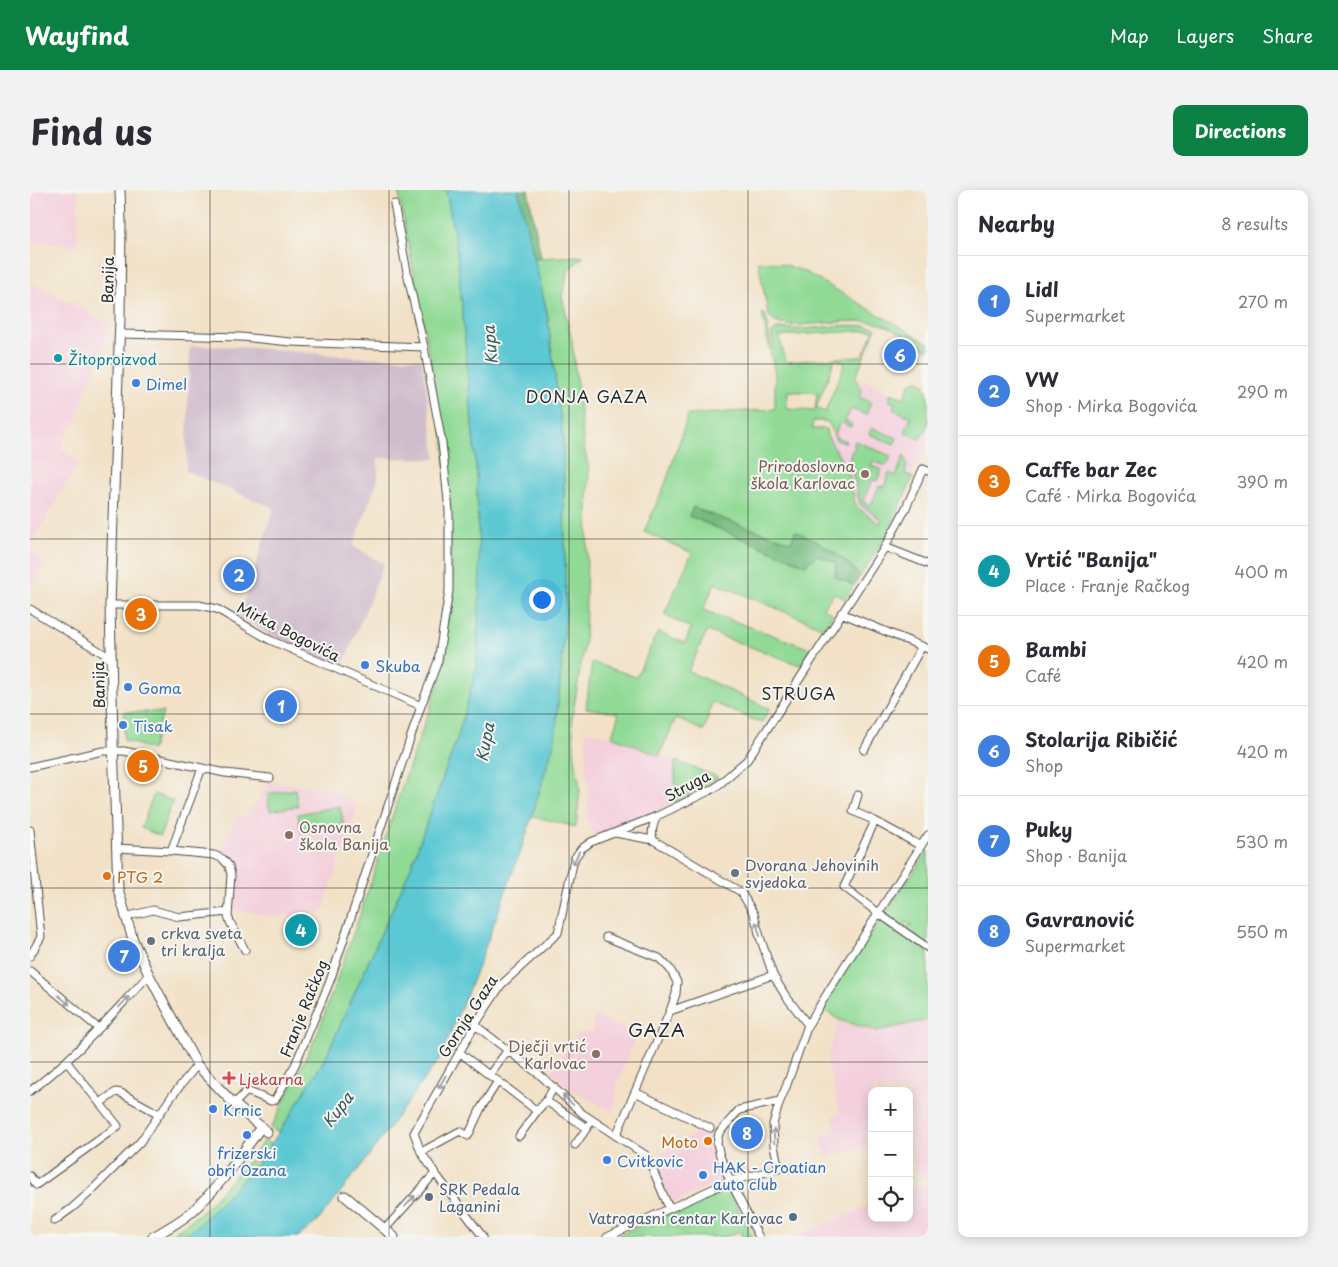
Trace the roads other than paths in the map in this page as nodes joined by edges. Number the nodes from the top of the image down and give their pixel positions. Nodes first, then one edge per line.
1 (120, 190) edge
2 (394, 204) dead end
3 (120, 334) junction
4 (424, 347) junction
5 (926, 470) edge
6 (885, 547) junction
7 (928, 564) edge
8 (110, 605) junction
9 (30, 609) edge
10 (841, 613) junction
11 (925, 648) edge
12 (111, 658) junction
13 (422, 706) junction
14 (113, 750) junction
15 (864, 750) dead end
16 (30, 767) edge
17 (202, 768) junction
18 (270, 778) dead end
19 (858, 795) dead end
20 (657, 816) junction
21 (875, 822) junction
22 (30, 830) edge
23 (615, 833) junction
24 (928, 835) edge
25 (653, 840) junction
26 (31, 845) edge
27 (921, 846) junction
28 (116, 848) junction
29 (171, 850) junction
30 (228, 912) junction
31 (878, 913) junction
32 (126, 917) junction
33 (606, 937) dead end
34 (928, 948) edge
35 (244, 950) dead end
36 (30, 956) edge
37 (30, 971) edge
38 (149, 975) junction
39 (773, 975) junction
40 (670, 1011) junction
41 (475, 1025) junction
42 (808, 1025) junction
43 (98, 1028) junction
44 (508, 1050) junction
45 (459, 1052) junction
46 (66, 1061) junction
47 (197, 1064) junction
48 (489, 1075) junction
49 (498, 1081) junction
50 (554, 1087) junction
51 (30, 1091) edge
52 (635, 1092) junction
53 (546, 1101) junction
54 (780, 1101) junction
55 (100, 1103) junction
56 (234, 1104) junction
57 (537, 1111) junction
58 (159, 1114) junction
59 (592, 1120) junction
60 (587, 1128) junction
61 (710, 1128) dead end
62 (520, 1136) dead end
63 (616, 1136) junction
64 (575, 1145) dead end
65 (421, 1152) junction
66 (435, 1173) junction
67 (30, 1176) edge
68 (730, 1181) junction
69 (345, 1196) dead end
70 (670, 1208) junction
71 (54, 1222) dead end
72 (385, 1229) junction
73 (153, 1237) edge
74 (394, 1237) edge
75 (483, 1237) edge
76 (607, 1237) edge
77 (759, 1237) edge

1 - 3 main road, Banija
2 - 4 street
3 - 4 street
3 - 8 main road, Banija
4 - 13 street
5 - 6 street, Struga
6 - 7 street
6 - 10 street, Struga
8 - 12 main road, Banija
8 - 13 street, Mirka Bogovića
9 - 12 street
10 - 11 street
10 - 20 street, Struga
11 - 15 street
12 - 14 main road, Banija
13 - 56 street, Franje Račkog
14 - 16 street
14 - 17 street
14 - 28 main road, Banija
17 - 18 street
17 - 29 street
19 - 21 street
20 - 23 street, Struga
20 - 25 street
21 - 27 street
21 - 31 street
22 - 26 street
23 - 25 street
23 -> 41 street, Gornja Gaza
24 - 27 street
39 -> 25 street
26 - 36 street
27 - 31 street
28 - 29 street
28 - 32 main road, Banija
29 - 30 street
30 - 32 street
30 - 35 street
31 - 34 street
31 - 42 street
32 - 38 main road, Banija
33 - 40 street
37 -> 43 street
43 -> 38 street
38 - 47 main road, Banija
39 - 40 street
39 - 42 street
40 - 52 street
41 - 44 street
41 - 45 street, Gornja Gaza
42 - 54 street
43 - 46 street
44 - 48 street
44 - 50 street
45 - 48 street
45 -> 65 street, Gornja Gaza
46 - 51 street
46 - 55 street
47 - 56 main road, Banija
47 - 58 street
48 - 49 street
49 - 57 street
49 - 65 street
50 - 53 street
59 -> 50 street
52 - 61 street
52 - 63 street
53 - 57 street
53 - 60 street
68 -> 54 street
54 - 68 street
55 - 58 street
55 - 67 street
56 - 73 main road, Banija
57 - 62 street
58 - 71 street
59 - 60 street
59 - 63 street
60 - 64 street
63 - 70 street
65 - 66 street
72 -> 66 street
66 - 75 street
68 - 70 street
68 - 77 street
69 - 72 main road
70 - 76 street
72 - 74 main road

